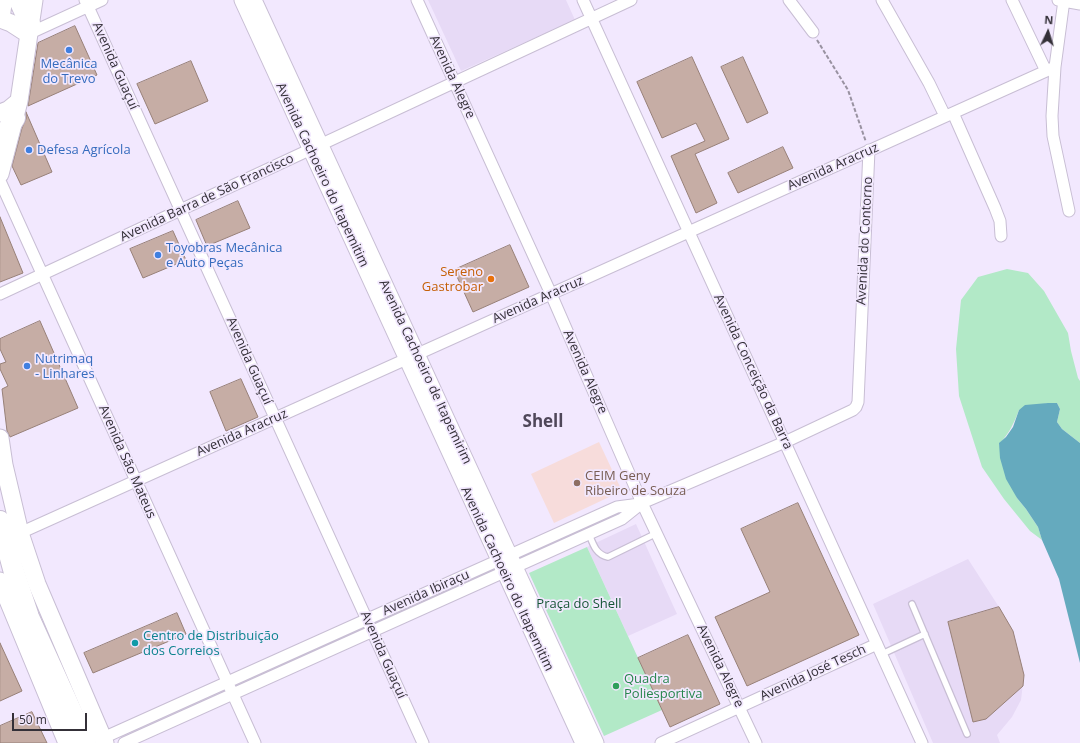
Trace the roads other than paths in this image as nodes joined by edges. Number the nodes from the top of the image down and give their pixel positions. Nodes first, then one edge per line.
1 (2, 0) edge
2 (19, 0) edge
3 (34, 0) edge
4 (102, 0) edge
5 (242, 0) edge
6 (254, 0) edge
7 (417, 0) edge
8 (584, 0) edge
9 (631, 0) edge
10 (789, 0) edge
11 (882, 0) edge
12 (1012, 0) edge
13 (1062, 0) edge
14 (86, 3) edge
15 (1080, 4) edge
16 (0, 15) edge
17 (592, 18) junction
18 (0, 19) edge
19 (29, 29) junction
20 (813, 32) road end
21 (1051, 69) junction
22 (455, 82) junction
23 (11, 111) edge
24 (949, 115) junction
25 (0, 141) edge
26 (315, 147) junction
27 (869, 150) junction
28 (0, 174) edge
29 (0, 181) edge
30 (180, 210) junction
31 (1068, 211) dead end
32 (689, 232) junction
33 (1001, 236) dead end
34 (42, 274) junction
35 (0, 294) edge
36 (551, 294) junction
37 (412, 357) junction
38 (856, 407) joint
39 (275, 418) junction
40 (0, 438) edge
41 (785, 442) junction
42 (136, 481) junction
43 (642, 503) junction
44 (0, 522) edge
45 (20, 533) junction
46 (657, 533) junction
47 (589, 534) junction
48 (507, 564) junction
49 (0, 581) edge
50 (912, 604) dead end
51 (367, 619) junction
52 (372, 632) junction
53 (925, 634) junction
54 (877, 644) junction
55 (882, 654) junction
56 (227, 682) junction
57 (232, 694) junction
58 (740, 707) junction
59 (967, 734) dead end
60 (98, 741) edge
61 (67, 743) edge
62 (124, 743) edge
63 (255, 743) edge
64 (423, 743) edge
65 (583, 743) edge
66 (596, 743) edge
67 (661, 743) edge
68 (756, 743) edge
69 (922, 743) edge

1 - 16 highway
2 - 19 highway
3 - 19 main road
4 - 14 street
5 - 26 street, Avenida Cachoeiro do Itapemitim
6 - 26 street, Avenida Cachoeiro de Itapemirim
7 - 22 street, Avenida Alegre
8 - 17 street, Avenida Conceição da Barra
9 - 17 street, Avenida Barra de São Francisco
10 - 20 street
11 - 24 street
12 - 21 street
13 - 15 street
13 - 21 street
14 - 19 street
14 - 30 street, Avenida Guaçuí
17 - 22 street, Avenida Barra de São Francisco
17 - 32 street, Avenida Conceição da Barra
18 - 19 main road
19 - 23 main road
21 - 24 street, Avenida Aracruz
21 - 31 street
22 - 26 street, Avenida Barra de São Francisco
22 - 36 street, Avenida Alegre
23 - 25 highway
23 - 28 main road
24 - 27 street, Avenida Aracruz
24 - 33 street
26 - 30 street, Avenida Barra de São Francisco
26 - 37 street, Avenida Cachoeiro de Itapemirim
27 - 32 street, Avenida Aracruz
27 - 38 street, Avenida do Contorno
29 - 34 street, Avenida São Mateus
30 - 34 street, Avenida Barra de São Francisco
30 - 39 street, Avenida Guaçuí
32 - 36 street, Avenida Aracruz
32 - 41 street, Avenida Conceição da Barra
34 - 35 street, Avenida Barra de São Francisco
34 - 42 street, Avenida São Mateus
36 - 37 street, Avenida Aracruz
36 - 43 street, Avenida Alegre
37 - 39 street, Avenida Aracruz
37 - 48 street, Avenida Cachoeiro de Itapemirim
38 - 41 street, Avenida Ibiraçu
39 - 42 street, Avenida Aracruz
39 - 51 street, Avenida Guaçuí
40 - 45 main road
41 - 43 street, Avenida Ibiraçu
41 - 54 street, Avenida Conceição da Barra
42 - 45 street, Avenida Aracruz
42 - 56 street, Avenida São Mateus
43 - 46 street, Avenida Alegre
43 - 47 street, Avenida Ibiraçu
43 - 48 street, Avenida Ibiraçu
44 - 60 highway
45 - 60 main road
46 - 47 lane
46 - 58 street, Avenida Alegre
47 - 48 street, Avenida Ibiraçu
48 - 51 street, Avenida Ibiraçu
48 - 52 street, Avenida Ibiraçu
48 - 65 street, Avenida Cachoeiro do Itapemitim
48 - 66 street, Avenida Cachoeiro de Itapemirim
49 - 61 main road
50 - 53 lane
51 - 52 street, Avenida Guaçuí
51 - 56 street, Avenida Ibiraçu
52 - 57 street, Avenida Ibiraçu
52 - 64 street, Avenida Guaçuí
53 - 55 lane
53 - 59 lane
54 - 55 street, Avenida Conceição da Barra
54 - 58 street, Avenida José Tesch
55 - 69 street, Avenida Conceição da Barra
56 - 57 street, Avenida São Mateus
56 - 60 street, Avenida Ibiraçu
57 - 62 street, Avenida Ibiraçu
57 - 63 street, Avenida São Mateus
58 - 67 street, Avenida José Tesch
58 - 68 street, Avenida Alegre

